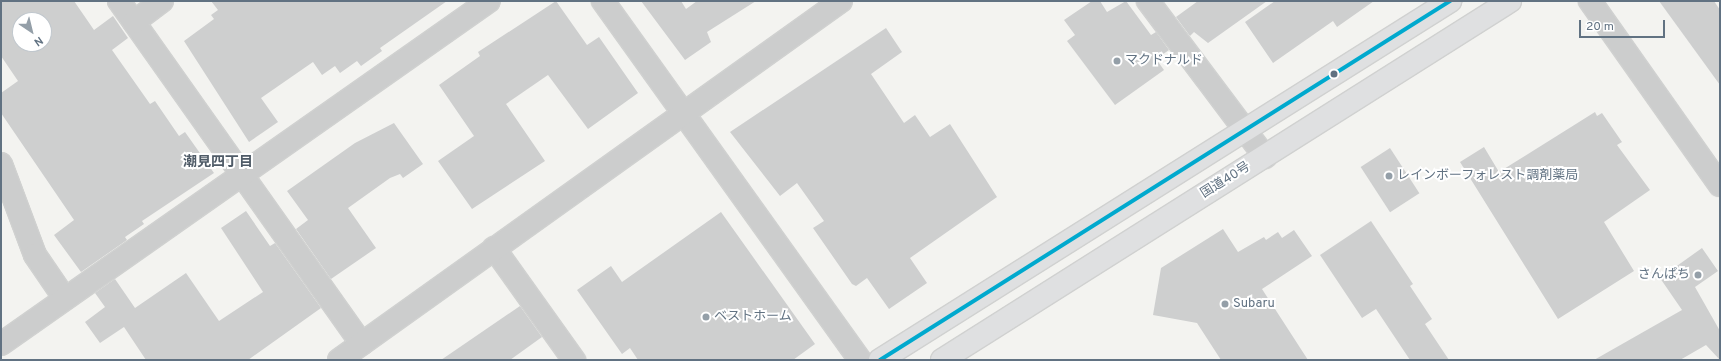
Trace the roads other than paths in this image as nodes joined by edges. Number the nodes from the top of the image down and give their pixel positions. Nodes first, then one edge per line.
1 (119, 1) edge
2 (162, 1) edge
3 (489, 1) edge
4 (603, 1) edge
5 (841, 1) edge
6 (1148, 1) edge
7 (1450, 1) edge
8 (1510, 1) edge
9 (1590, 1) edge
10 (134, 22) junction
11 (684, 113) junction
12 (1245, 129) junction
13 (1265, 157) junction
14 (1, 164) edge
15 (243, 175) junction
16 (1720, 185) edge
17 (494, 248) junction
18 (65, 299) junction
19 (1, 344) edge
20 (362, 344) junction
21 (339, 360) edge
22 (574, 360) edge
23 (860, 360) edge
24 (880, 360) edge
25 (942, 360) edge

1 - 10 street
2 - 10 street
3 - 15 street
4 - 11 street
5 - 11 street
6 - 12 street
7 - 12 highway
8 - 13 highway, 国道40号
9 - 16 street
10 - 15 street
11 - 17 street
11 - 23 street
12 - 13 street
12 - 24 highway
13 - 25 highway, 国道40号
14 - 18 street
15 - 18 street
15 - 20 street
17 - 20 street
17 - 22 street
18 - 19 street
20 - 21 street

